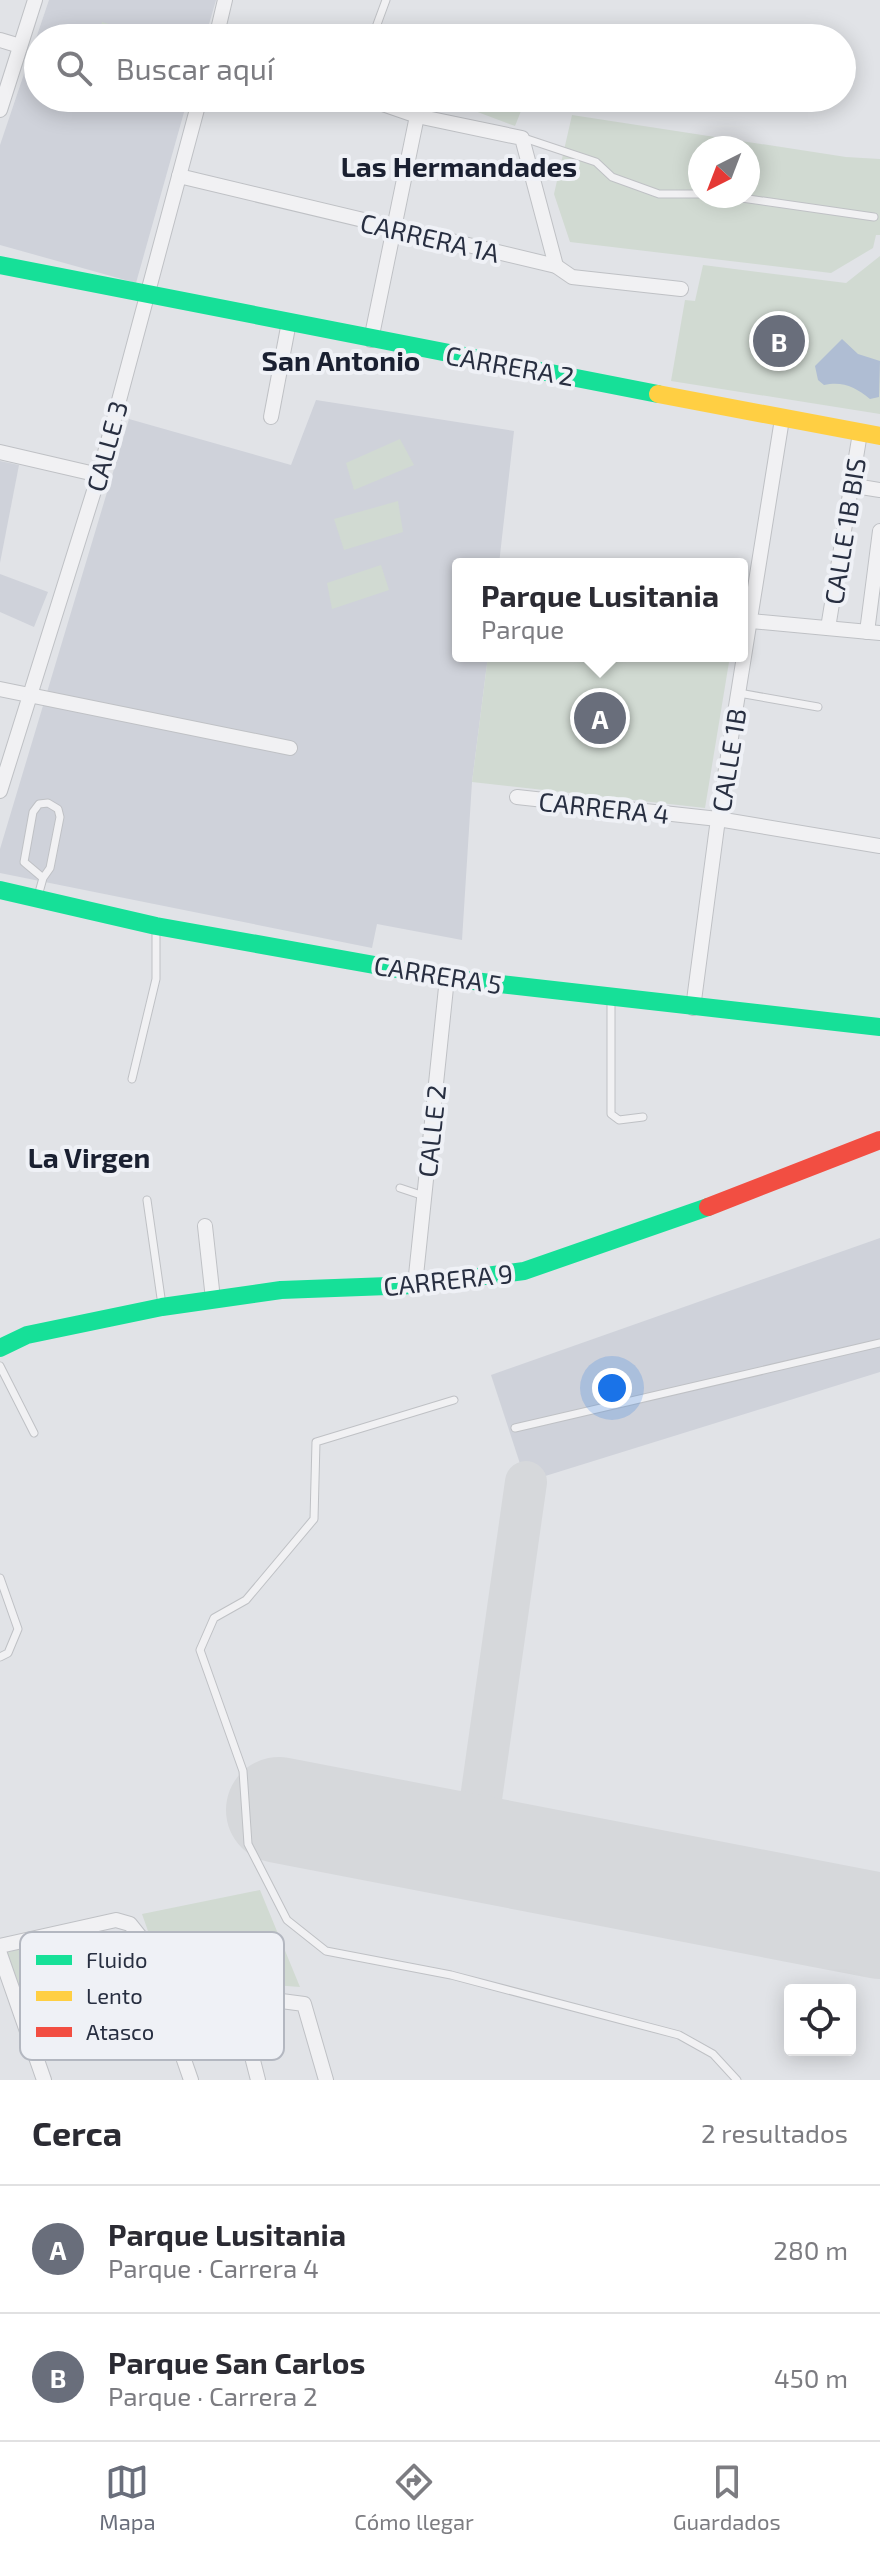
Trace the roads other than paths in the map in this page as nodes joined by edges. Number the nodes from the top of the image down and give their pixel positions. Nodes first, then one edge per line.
1 (35, 0) edge
2 (225, 0) edge
3 (386, 0) edge
4 (27, 24) edge
5 (219, 24) edge
6 (377, 24) edge
7 (24, 34) edge
8 (0, 40) edge
9 (20, 46) junction
10 (0, 110) edge
11 (196, 112) edge
12 (405, 112) edge
13 (417, 116) junction
14 (522, 138) junction
15 (179, 176) junction
16 (688, 194) edge
17 (760, 201) edge
18 (874, 217) dead end
19 (393, 228) junction
20 (0, 265) edge
21 (556, 266) junction
22 (681, 289) dead end
23 (145, 295) junction
24 (289, 322) junction
25 (371, 340) junction
26 (271, 417) dead end
27 (782, 419) junction
28 (860, 433) junction
29 (880, 436) edge
30 (0, 452) edge
31 (99, 475) junction
32 (849, 485) junction
33 (880, 490) edge
34 (880, 531) edge
35 (751, 621) junction
36 (828, 628) junction
37 (874, 632) edge
38 (748, 639) edge
39 (744, 662) edge
40 (0, 689) edge
41 (739, 693) junction
42 (27, 696) junction
43 (818, 707) dead end
44 (290, 748) dead end
45 (0, 791) edge
46 (517, 797) dead end
47 (718, 819) junction
48 (880, 846) edge
49 (43, 878) junction
50 (0, 890) edge
51 (38, 898) junction
52 (156, 926) junction
53 (447, 978) junction
54 (611, 997) junction
55 (693, 1008) junction
56 (880, 1027) edge
57 (132, 1079) dead end
58 (643, 1117) dead end
59 (880, 1140) edge
60 (400, 1188) dead end
61 (424, 1196) junction
62 (147, 1200) dead end
63 (205, 1226) dead end
64 (415, 1285) junction
65 (213, 1299) junction
66 (162, 1307) junction
67 (880, 1343) edge
68 (0, 1348) edge
69 (0, 1366) edge
70 (454, 1400) dead end
71 (515, 1428) dead end
72 (34, 1433) dead end
73 (0, 1578) edge
74 (0, 1657) edge
75 (66, 1932) edge
76 (136, 1932) edge
77 (20, 1942) edge
78 (0, 1946) edge
79 (0, 1954) edge
80 (284, 2001) edge
81 (20, 2011) edge
82 (37, 2060) edge
83 (184, 2060) edge
84 (253, 2060) edge
85 (44, 2080) edge
86 (191, 2080) edge
87 (258, 2080) edge
88 (326, 2080) edge
89 (737, 2080) edge

1 - 4 street
2 - 5 street
3 - 6 lane
7 - 9 street
8 - 9 street
9 - 10 street
11 - 15 street, CALLE 3
12 - 13 street
13 - 14 street
13 - 19 street
14 - 16 lane
14 - 21 street
15 - 19 street, CARRERA 1A
15 - 23 street, CALLE 3
17 - 18 lane
19 - 21 street, CARRERA 1A
19 - 25 street
20 - 23 street, CARRERA 2
21 - 22 street, CARRERA 1A
23 - 24 street, CARRERA 2
23 - 31 street, CALLE 3
24 - 25 street, CARRERA 2
24 - 26 street
25 - 27 street, CARRERA 2
27 - 28 street, CARRERA 2
27 - 35 street, CALLE 1B
28 - 29 street, CARRERA 2
28 - 32 street, CALLE 1B BIS
30 - 31 street
31 - 42 street, CALLE 3
32 - 33 street
32 - 36 street, CALLE 1B BIS
34 - 37 street
35 - 36 street
35 - 38 street, CALLE 1B
36 - 37 street
39 - 41 street, CALLE 1B
40 - 42 street
41 - 43 lane
41 - 47 street, CALLE 1B
42 - 44 street
42 - 45 street, CALLE 3
46 - 47 street, CARRERA 4
47 - 48 street, CARRERA 4
47 - 55 street, CALLE 1B
49 - 49 lane
49 - 51 lane
50 - 51 street, CARRERA 5
51 - 52 street, CARRERA 5
52 - 53 street, CARRERA 5
52 - 57 lane
53 - 54 street, CARRERA 5
53 - 61 street, CALLE 2
54 - 55 street, CARRERA 5
54 - 58 lane
55 - 56 street, CARRERA 5
59 - 64 street, CARRERA 9
60 - 61 lane
61 - 64 street, CALLE 2
62 - 66 lane
63 - 65 street
64 - 65 street, CARRERA 9
65 - 66 street, CARRERA 9
66 - 68 street, CARRERA 9
67 - 71 lane
69 - 72 lane
70 - 89 lane
73 - 74 lane
75 - 76 street
77 - 78 street
79 - 81 street
80 - 88 street
82 - 85 street
83 - 86 street
84 - 87 street

